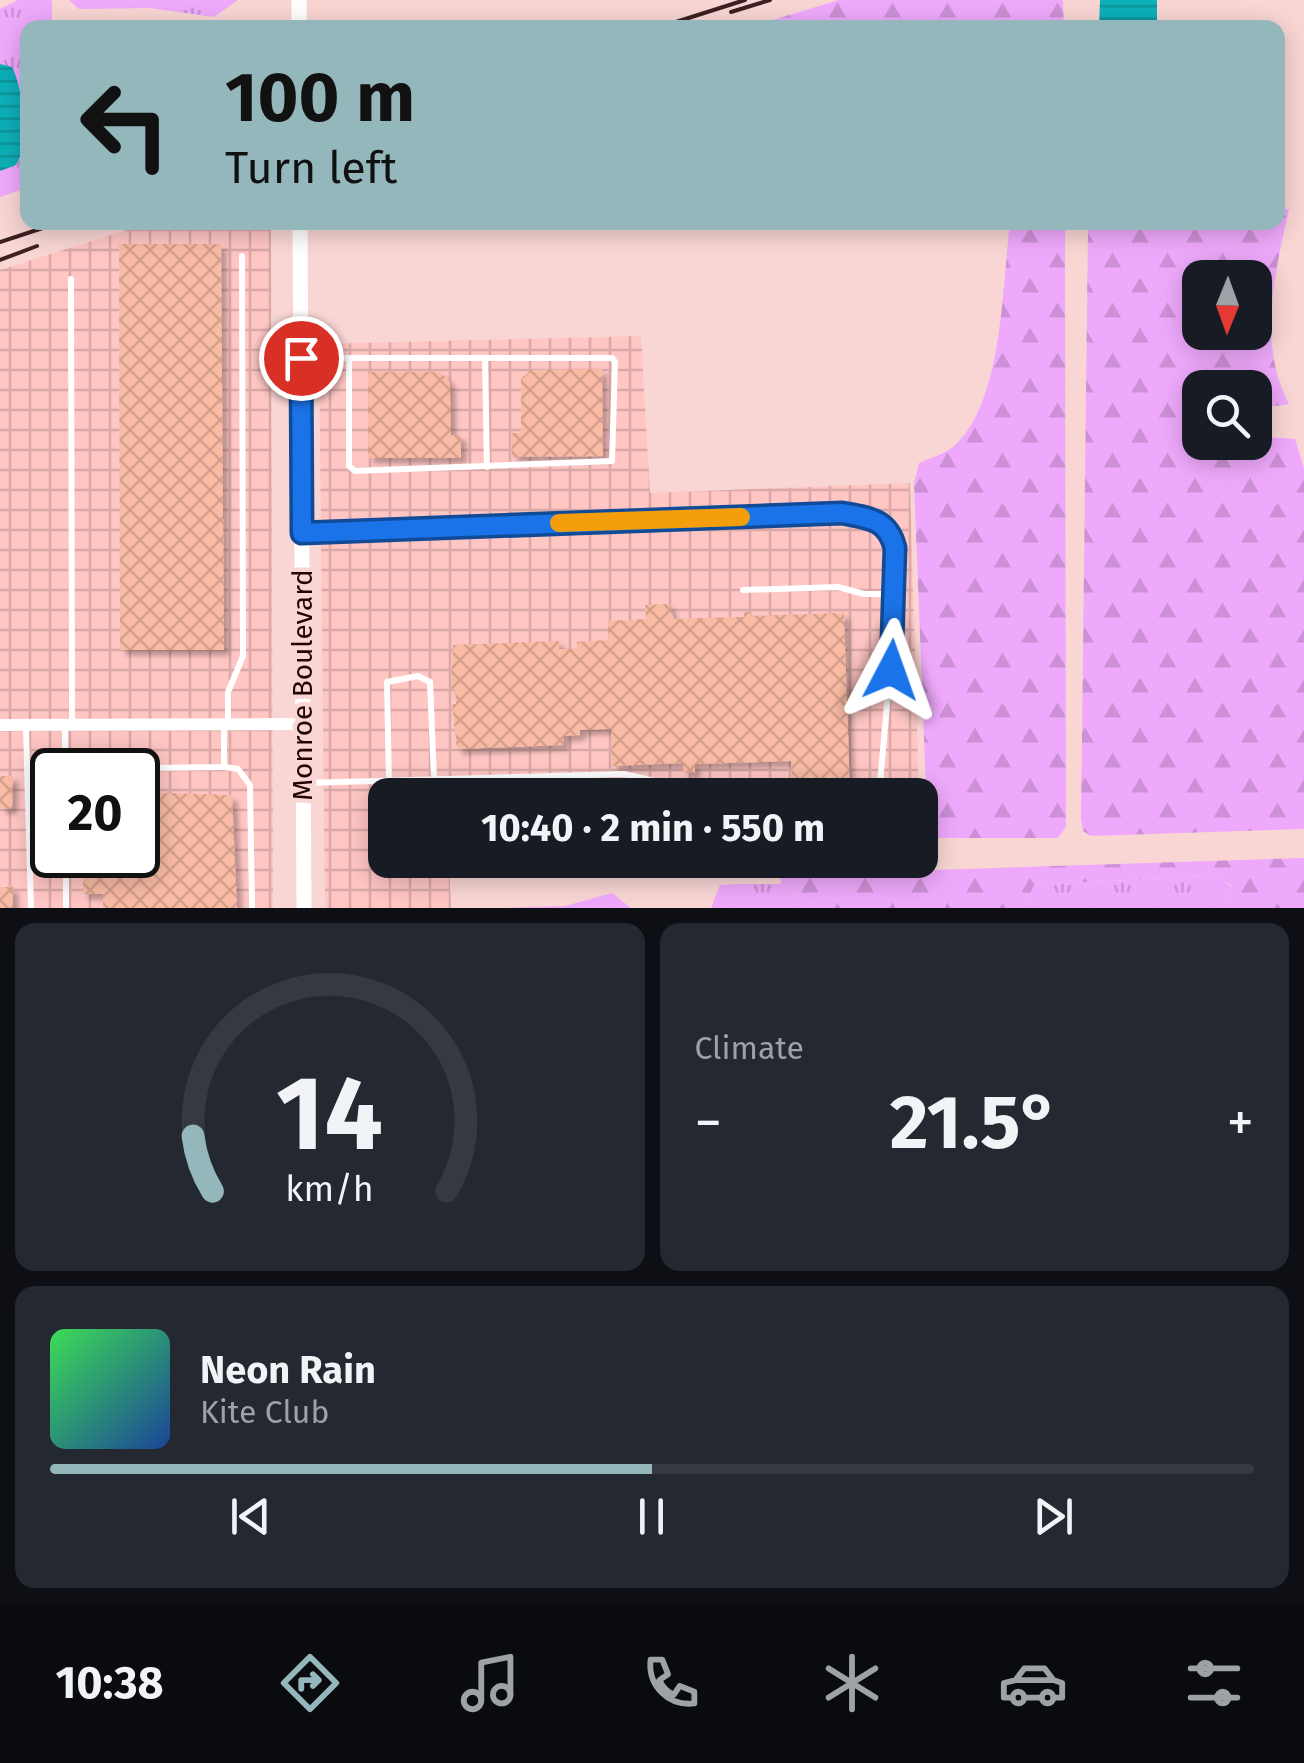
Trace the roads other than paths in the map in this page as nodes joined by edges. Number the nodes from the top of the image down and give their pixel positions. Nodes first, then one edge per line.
1 (300, 230) edge
2 (242, 256) dead end
3 (71, 279) dead end
4 (301, 358) junction
5 (349, 358) junction
6 (485, 360) junction
7 (487, 467) junction
8 (302, 533) junction
9 (743, 590) dead end
10 (896, 594) junction
11 (226, 724) junction
12 (302, 724) junction
13 (26, 725) junction
14 (69, 725) junction
15 (0, 726) edge
16 (67, 748) edge
17 (224, 767) junction
18 (160, 768) edge
19 (389, 778) edge
20 (434, 778) edge
21 (472, 778) edge
22 (641, 778) edge
23 (880, 778) edge
24 (368, 781) edge
25 (302, 783) junction
26 (66, 878) edge
27 (32, 908) edge
28 (66, 908) edge
29 (252, 908) edge
30 (304, 908) edge

1 - 4 street, Monroe Boulevard
2 - 11 lane
3 - 14 lane
4 - 5 lane
4 - 8 street, Monroe Boulevard
5 - 6 lane
5 - 7 lane
6 - 7 lane
6 - 7 lane
8 - 10 lane
8 - 12 street, Monroe Boulevard
9 - 10 lane
10 - 23 lane
11 - 12 street
11 - 14 street
11 - 17 lane
12 - 25 street, Monroe Boulevard
13 - 14 street
13 - 15 street
13 - 27 lane
14 - 16 lane
17 - 18 lane
17 - 29 lane
19 - 20 lane
21 - 22 lane
24 - 25 lane
25 - 30 street, Monroe Boulevard
26 - 28 lane

